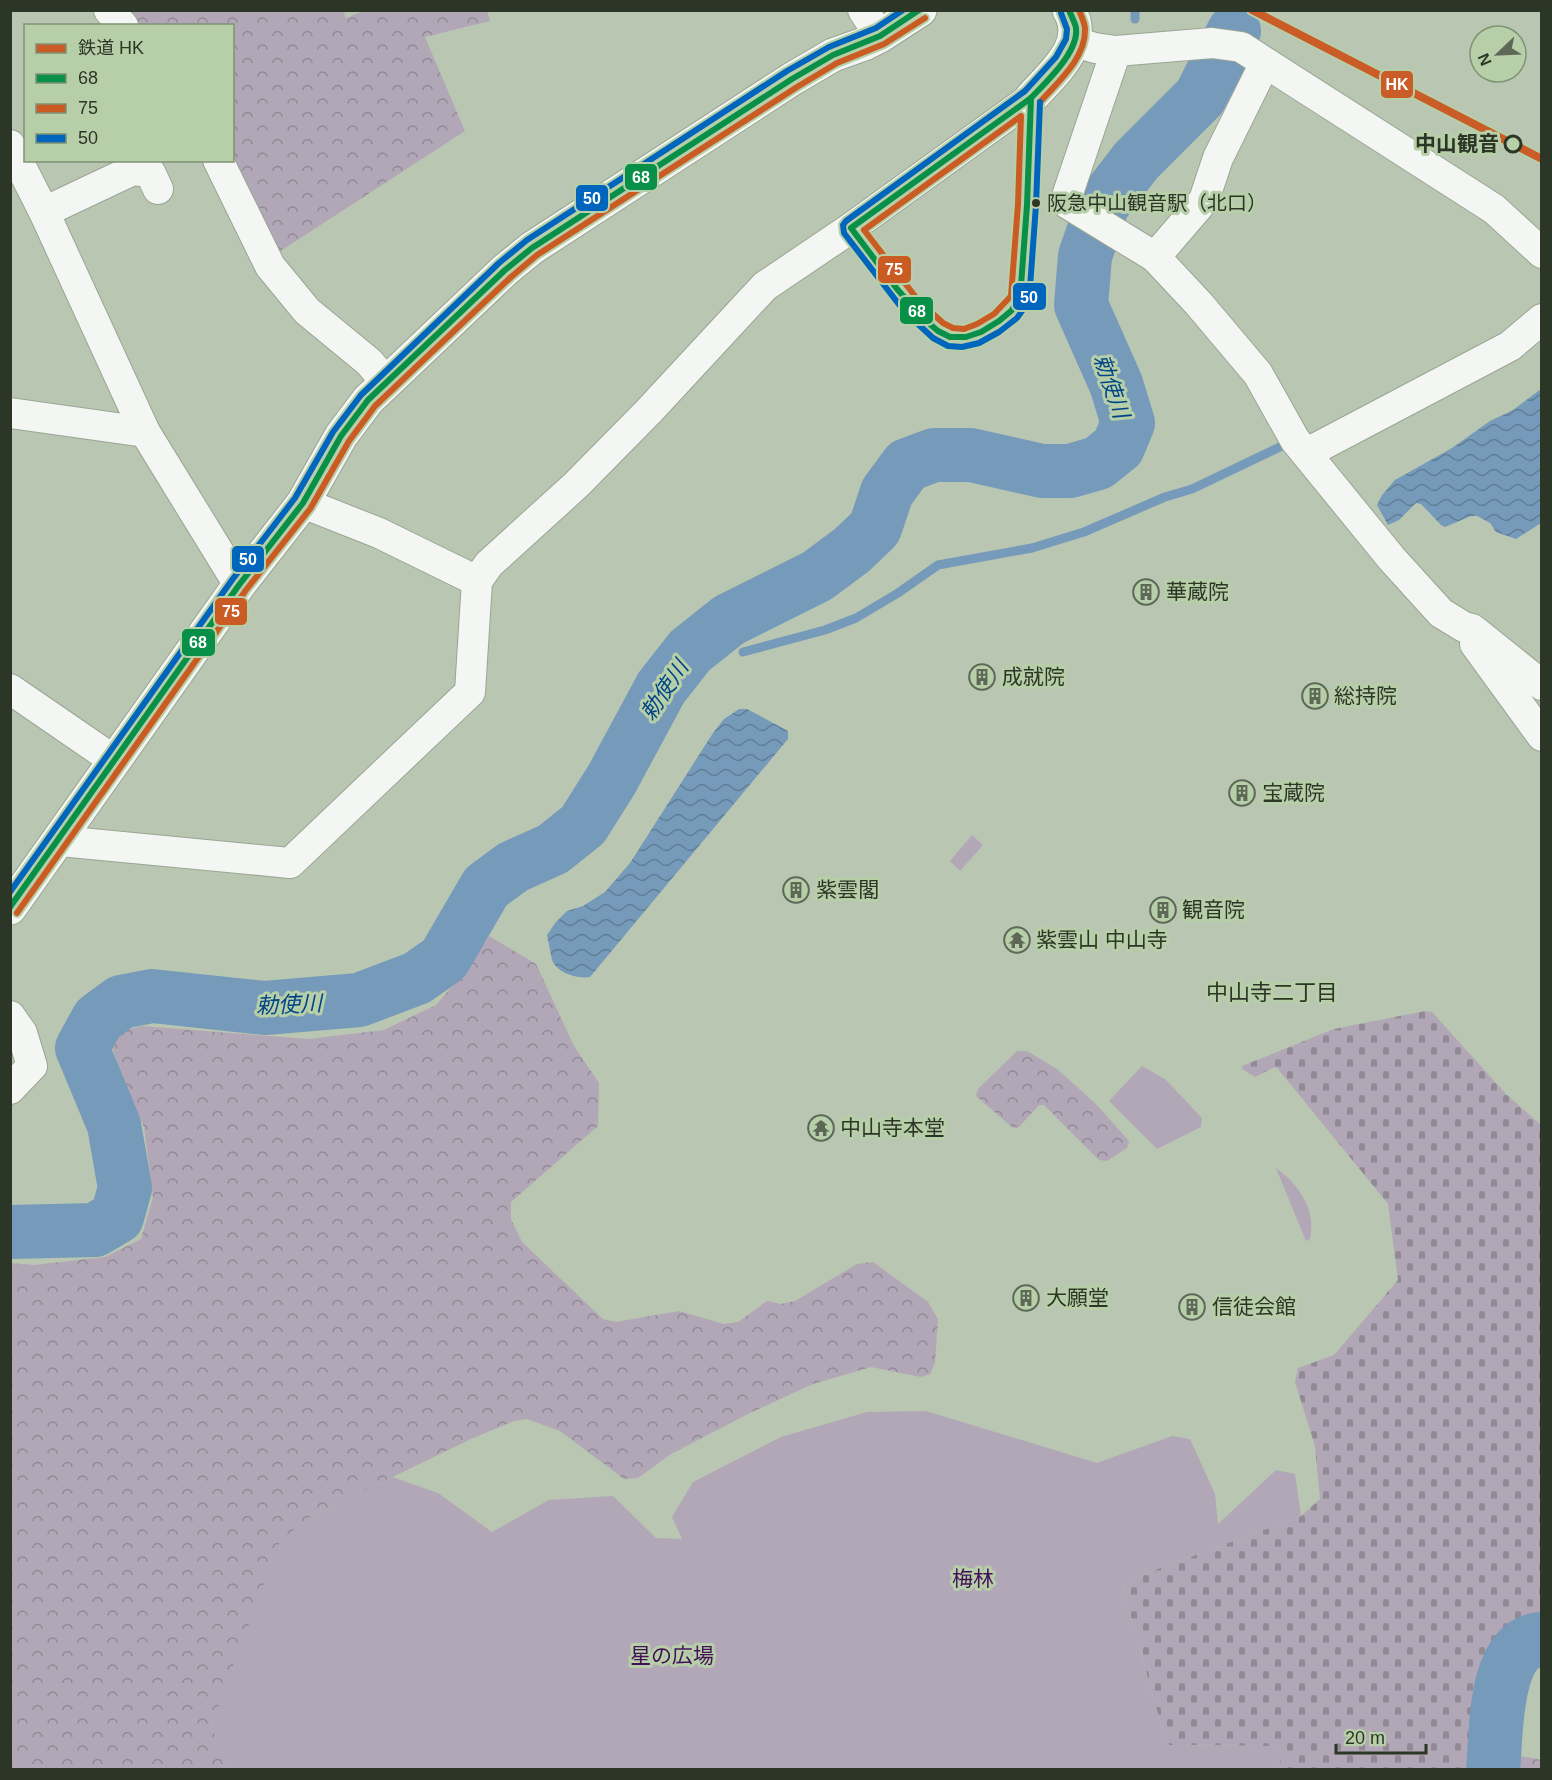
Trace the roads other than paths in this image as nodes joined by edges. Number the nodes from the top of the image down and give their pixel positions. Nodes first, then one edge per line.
1 (109, 10) edge
2 (920, 10) edge
3 (1069, 10) edge
4 (871, 23) edge
5 (121, 24) edge
6 (1075, 42) junction
7 (1116, 51) junction
8 (1239, 51) junction
9 (1031, 98) joint
10 (10, 145) edge
11 (219, 162) edge
12 (159, 189) dead end
13 (44, 212) junction
14 (1542, 253) edge
15 (1155, 257) junction
16 (1542, 319) edge
17 (386, 382) junction
18 (10, 413) edge
19 (145, 432) junction
20 (1307, 453) junction
21 (303, 502) junction
22 (477, 581) junction
23 (239, 585) junction
24 (1464, 627) junction
25 (1542, 685) edge
26 (10, 689) edge
27 (1542, 736) edge
28 (115, 761) junction
29 (60, 841) junction
30 (10, 908) edge
31 (10, 1016) edge
32 (10, 1089) edge

1 - 5 street
2 - 4 street
3 - 6 street
4 - 17 street
6 - 7 street
6 - 9 street
7 - 8 street
7 - 15 street
8 - 14 street
8 - 15 street
9 - 22 street
10 - 13 street
11 - 17 street
12 - 13 street
13 - 19 street
15 - 20 street
16 - 20 street
17 - 21 street
18 - 19 street
19 - 23 street
20 - 24 street
21 - 22 street
21 - 23 street
22 - 29 street
23 - 28 street
24 - 25 street
24 - 27 street
26 - 28 street
28 - 29 street
29 - 30 street
31 - 32 street

